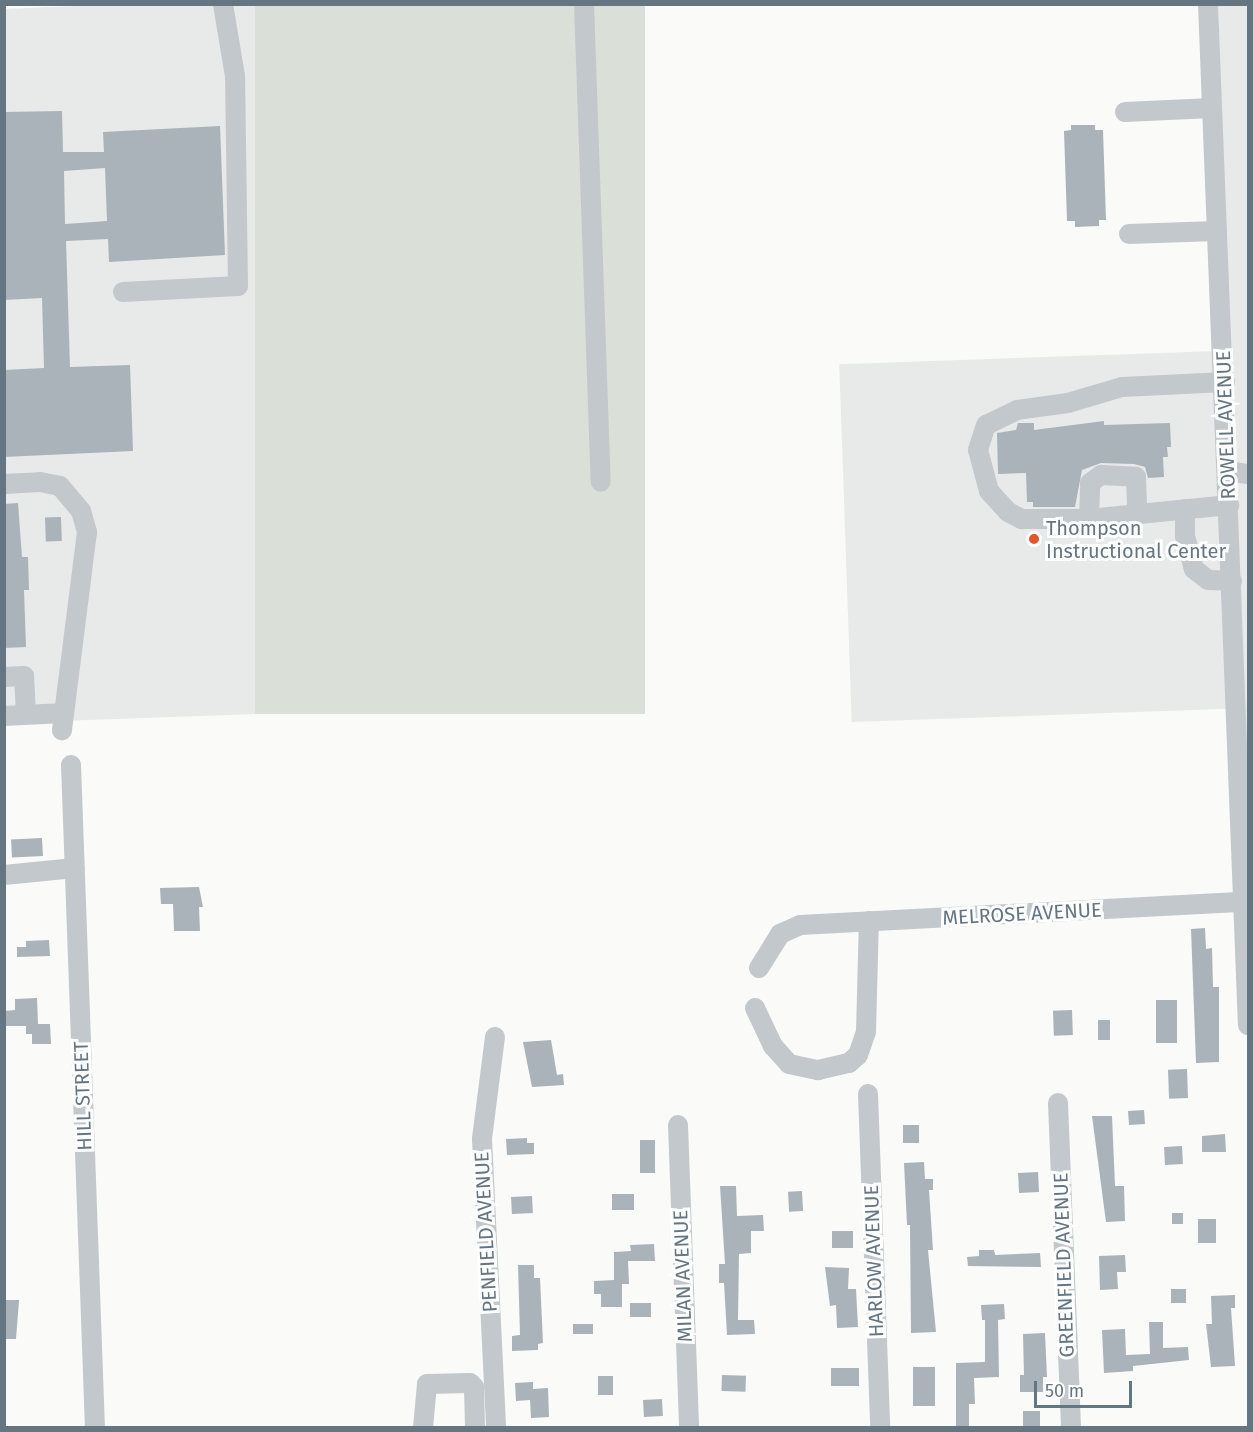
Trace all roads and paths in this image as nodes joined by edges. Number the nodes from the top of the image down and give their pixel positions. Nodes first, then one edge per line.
1 (223, 4) edge
2 (584, 4) edge
3 (1208, 4) edge
4 (1212, 108) junction
5 (1125, 112) dead end
6 (1216, 231) junction
7 (1129, 234) dead end
8 (123, 292) dead end
9 (1225, 382) junction
10 (1228, 471) junction
11 (1248, 474) edge
12 (601, 482) dead end
13 (4, 484) edge
14 (1229, 505) junction
15 (1185, 509) junction
16 (1137, 513) junction
17 (1089, 519) junction
18 (1232, 581) junction
19 (4, 677) edge
20 (1242, 704) edge
21 (26, 714) junction
22 (4, 716) edge
23 (1243, 752) edge
24 (71, 765) dead end
25 (75, 868) junction
26 (4, 875) edge
27 (1243, 902) junction
28 (869, 921) junction
29 (759, 968) dead end
30 (754, 1008) dead end
31 (1248, 1025) edge
32 (495, 1037) dead end
33 (868, 1094) dead end
34 (1058, 1103) dead end
35 (678, 1125) dead end
36 (95, 1428) edge
37 (423, 1428) edge
38 (475, 1428) edge
39 (496, 1428) edge
40 (689, 1428) edge
41 (880, 1428) edge
42 (1071, 1428) edge

1 - 8 street
2 - 12 street
3 - 4 street, ROWELL AVENUE
4 - 5 street
4 - 6 street, ROWELL AVENUE
6 - 7 street
6 - 9 street, ROWELL AVENUE
9 - 10 street, ROWELL AVENUE
9 - 17 street
10 - 11 street
10 - 14 street, ROWELL AVENUE
13 - 21 street
14 - 15 street
14 - 18 street, ROWELL AVENUE
15 - 16 street
15 - 18 street
16 - 17 street
16 - 17 street
18 - 20 street, ROWELL AVENUE
19 - 21 street
20 - 23 street, ROWELL AVENUE
21 - 22 street
23 - 27 street, ROWELL AVENUE
24 - 25 street, HILL STREET
25 - 26 street
25 - 36 street, HILL STREET
27 - 28 street, MELROSE AVENUE
27 - 31 street, ROWELL AVENUE
28 - 29 street, MELROSE AVENUE
28 - 30 street
32 - 39 street, PENFIELD AVENUE
33 - 41 street, HARLOW AVENUE
34 - 42 street, GREENFIELD AVENUE
35 - 40 street, MILAN AVENUE
37 - 38 street

